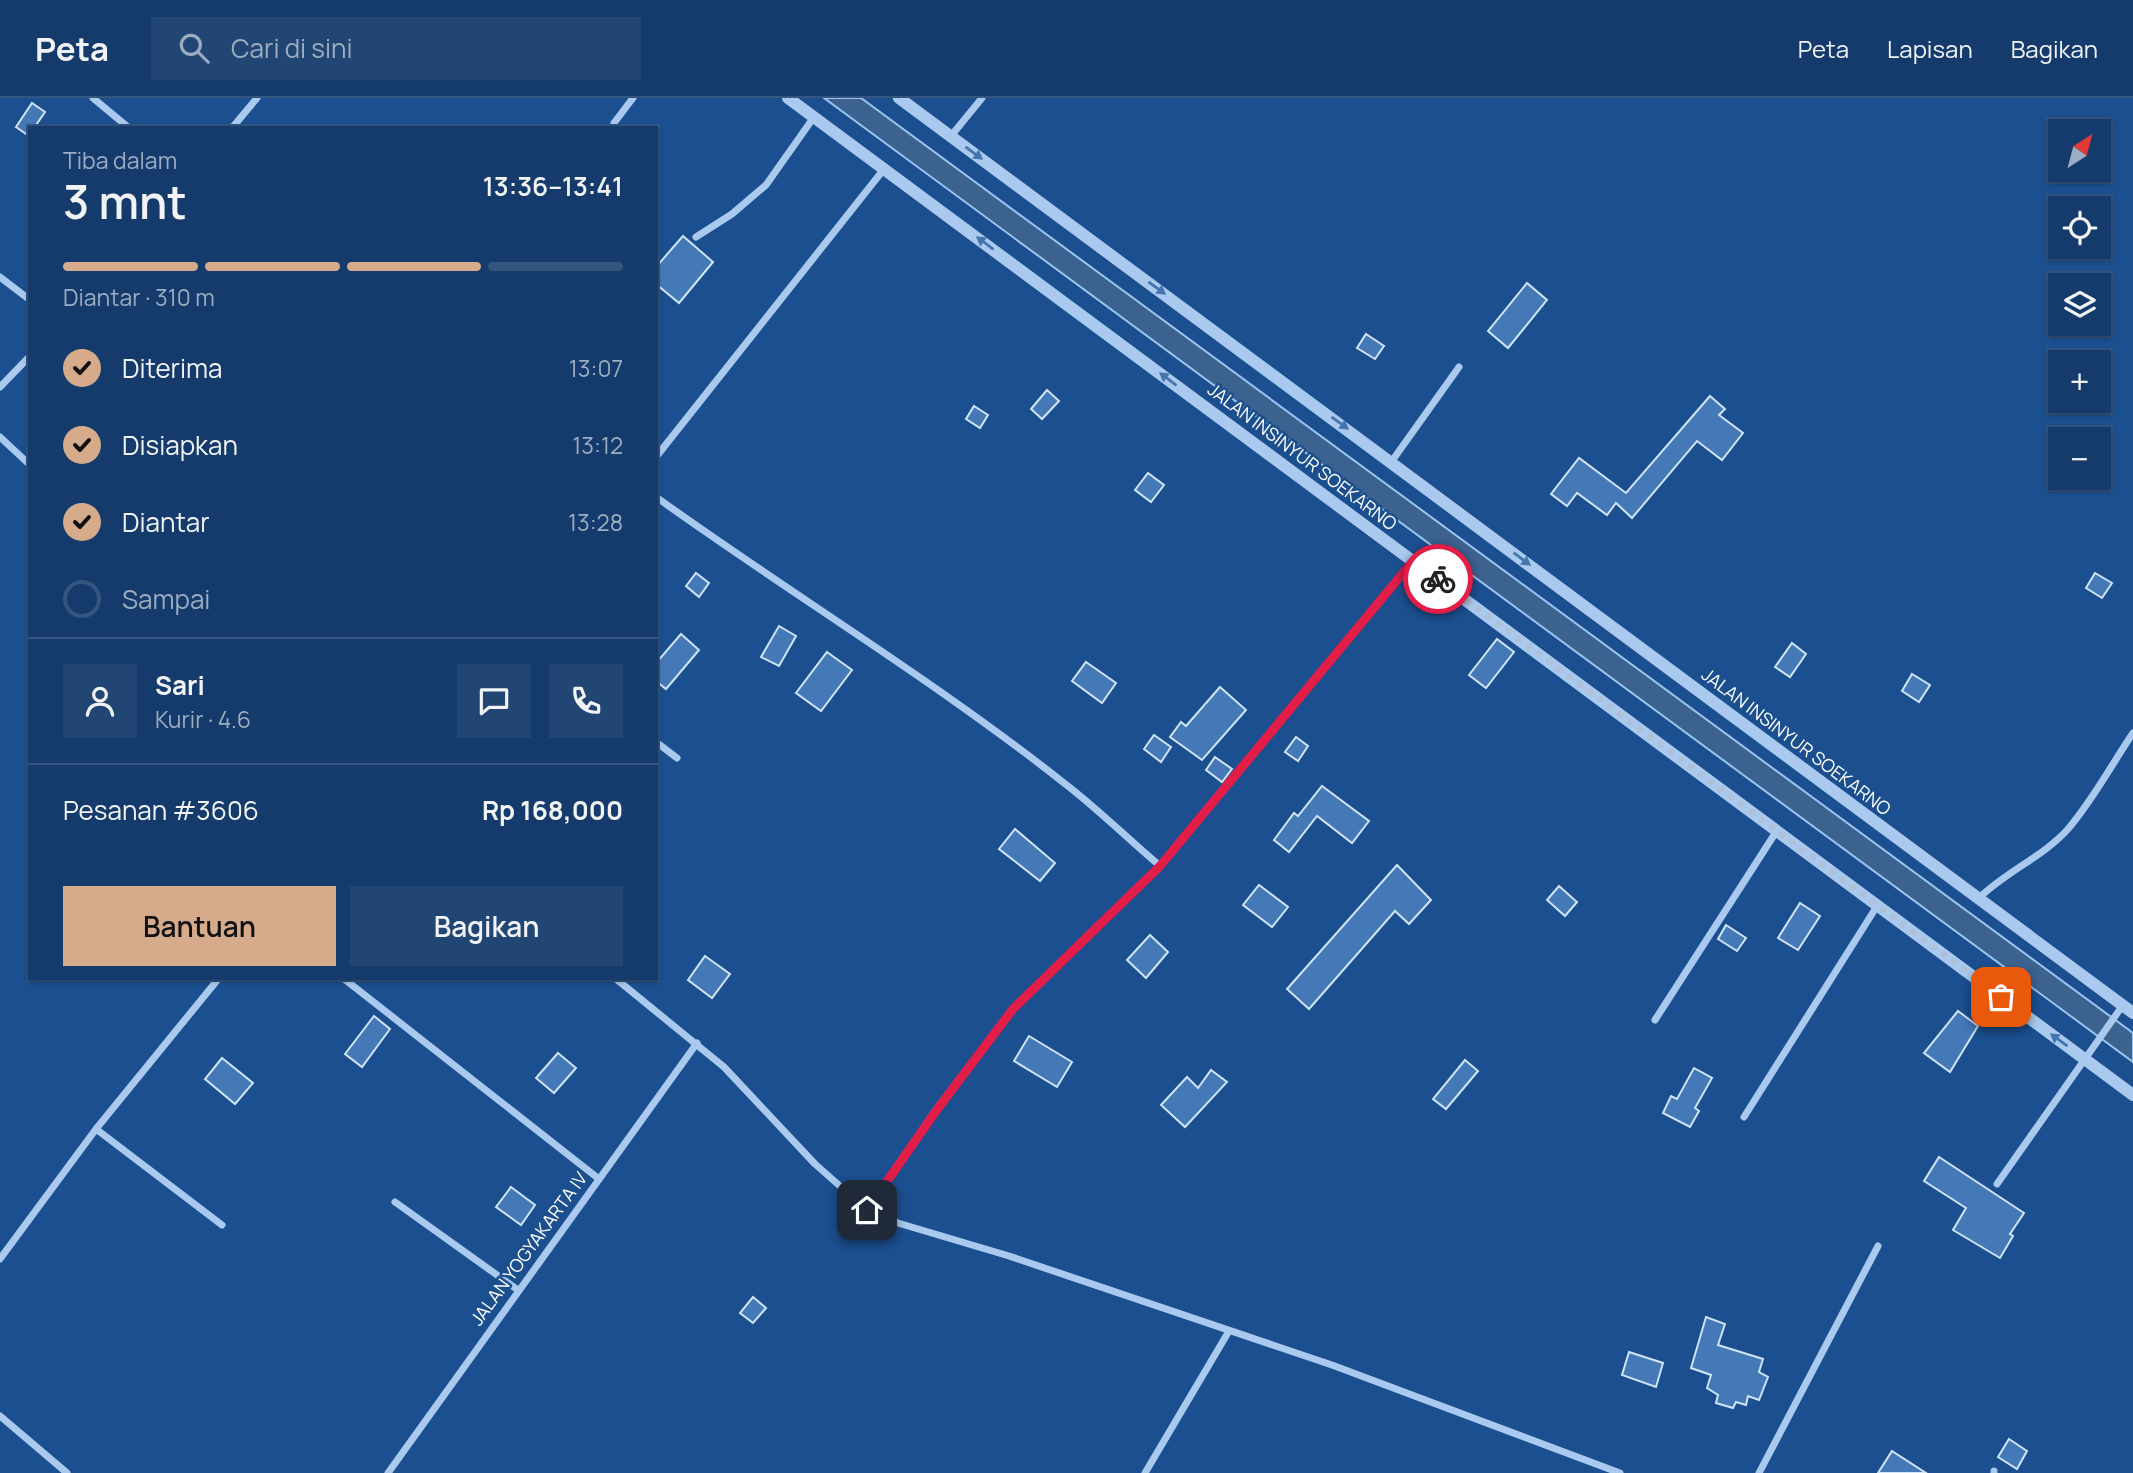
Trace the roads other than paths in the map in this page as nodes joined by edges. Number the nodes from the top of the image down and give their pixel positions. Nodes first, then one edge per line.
1 (93, 98) edge
2 (257, 98) edge
3 (633, 98) edge
4 (788, 98) edge
5 (899, 98) edge
6 (982, 98) edge
7 (814, 117) junction
8 (614, 122) dead end
9 (127, 126) edge
10 (234, 126) edge
11 (951, 136) junction
12 (884, 168) junction
13 (696, 237) dead end
14 (0, 277) edge
15 (28, 298) edge
16 (28, 358) edge
17 (1460, 367) dead end
18 (0, 387) edge
19 (0, 438) edge
20 (658, 454) edge
21 (1392, 461) junction
22 (28, 463) edge
23 (658, 498) edge
24 (1413, 561) junction
25 (2133, 733) edge
26 (658, 744) edge
27 (677, 758) dead end
28 (1776, 832) junction
29 (1160, 866) junction
30 (1978, 899) junction
31 (1877, 906) junction
32 (217, 980) edge
33 (346, 980) edge
34 (618, 980) edge
35 (2128, 1009) edge
36 (1656, 1020) dead end
37 (697, 1043) junction
38 (2084, 1058) junction
39 (2133, 1095) edge
40 (1744, 1117) dead end
41 (96, 1129) junction
42 (599, 1179) junction
43 (1997, 1184) dead end
44 (396, 1202) dead end
45 (867, 1210) junction
46 (222, 1225) dead end
47 (1878, 1246) dead end
48 (0, 1259) edge
49 (518, 1290) junction
50 (1229, 1331) junction
51 (0, 1416) edge
52 (1603, 1470) edge
53 (67, 1473) edge
54 (387, 1473) edge
55 (1145, 1473) edge
56 (1620, 1473) edge
57 (1759, 1473) edge

1 - 9 street
2 - 10 street
3 - 8 street
4 - 7 street, JALAN INSINYUR SOEKARNO
5 - 11 street, JALAN INSINYUR SOEKARNO
6 - 11 street
7 - 12 street, JALAN INSINYUR SOEKARNO
7 - 13 street
11 -> 21 street, JALAN INSINYUR SOEKARNO
12 - 20 street
24 -> 12 street, JALAN INSINYUR SOEKARNO
14 - 15 street
16 - 18 street
17 - 21 street
19 - 22 street
21 -> 30 street, JALAN INSINYUR SOEKARNO
23 - 29 street
24 - 28 street, JALAN INSINYUR SOEKARNO
24 - 29 street
25 - 30 street
26 - 27 street
28 - 31 street, JALAN INSINYUR SOEKARNO
28 - 36 street
29 - 45 street
30 - 35 street, JALAN INSINYUR SOEKARNO
38 -> 31 street, JALAN INSINYUR SOEKARNO
31 - 40 street
32 - 41 street
33 - 42 street
34 - 37 street
35 - 38 street
37 - 42 street, JALAN YOGYAKARTA IV
37 - 45 street
38 - 39 street, JALAN INSINYUR SOEKARNO
38 - 43 street
41 - 46 street
41 - 48 street
42 - 49 street, JALAN YOGYAKARTA IV
44 - 49 street
45 - 50 street
47 - 57 street
49 - 54 street, JALAN YOGYAKARTA IV
50 - 52 street
50 - 55 street
51 - 53 street
52 - 56 street

